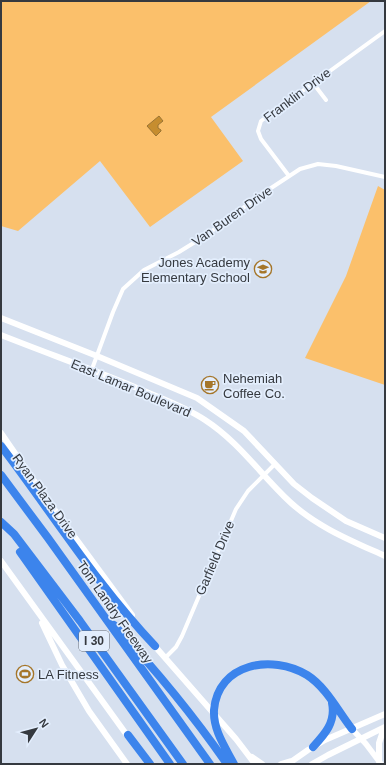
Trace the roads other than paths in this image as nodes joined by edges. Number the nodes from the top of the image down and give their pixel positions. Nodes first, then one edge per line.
1 (385, 31) edge
2 (313, 83) junction
3 (326, 100) dead end
4 (289, 176) junction
5 (385, 177) edge
6 (1, 318) edge
7 (1, 335) edge
8 (97, 356) junction
9 (92, 369) junction
10 (1, 433) edge
11 (1, 446) edge
12 (274, 464) junction
13 (1, 475) edge
14 (263, 475) junction
15 (1, 522) edge
16 (1, 525) edge
17 (385, 538) edge
18 (385, 556) edge
19 (1, 561) edge
20 (89, 595) junction
21 (35, 609) junction
22 (155, 646) junction
23 (165, 658) junction
24 (331, 700) junction
25 (385, 714) edge
26 (384, 728) edge
27 (352, 729) junction
28 (128, 735) junction
29 (362, 739) junction
30 (313, 746) junction
31 (251, 760) edge
32 (290, 762) edge
33 (380, 763) edge
34 (128, 764) edge
35 (146, 764) edge
36 (150, 764) edge
37 (170, 764) edge
38 (183, 764) edge
39 (210, 764) edge
40 (227, 764) edge
41 (234, 764) edge
42 (262, 764) edge
43 (281, 764) edge
44 (312, 764) edge

1 - 2 street, Franklin Drive
2 - 3 street
2 - 4 street, Franklin Drive
4 - 5 street, Van Buren Drive
4 - 8 street, Van Buren Drive
6 - 8 main road, East Lamar Boulevard
7 - 9 main road, East Lamar Boulevard
8 - 9 street, Van Buren Drive
8 - 12 main road, East Lamar Boulevard
9 - 14 main road, East Lamar Boulevard
10 - 22 main road, Ryan Plaza Drive
11 - 22 highway
12 - 14 street, Garfield Drive
12 - 17 main road, East Lamar Boulevard
13 - 20 highway, Tom Landry Freeway / I 30
14 - 18 main road, East Lamar Boulevard
14 - 23 street, Garfield Drive
15 - 38 highway, I 30
16 - 37 highway, I 30
19 - 21 main road
20 - 39 highway, Tom Landry Freeway / I 30
20 - 40 highway
21 - 28 main road
21 - 34 main road
22 - 23 main road, Ryan Plaza Drive
23 - 31 main road, Ryan Plaza Drive
24 - 27 highway
24 - 30 highway
24 - 41 highway
25 - 27 main road
26 - 29 main road
26 - 33 main road
27 - 29 street
27 - 30 main road
28 - 35 main road
28 - 36 highway
29 - 33 street
29 - 44 main road
30 - 32 main road
31 - 42 main road
32 - 43 main road

